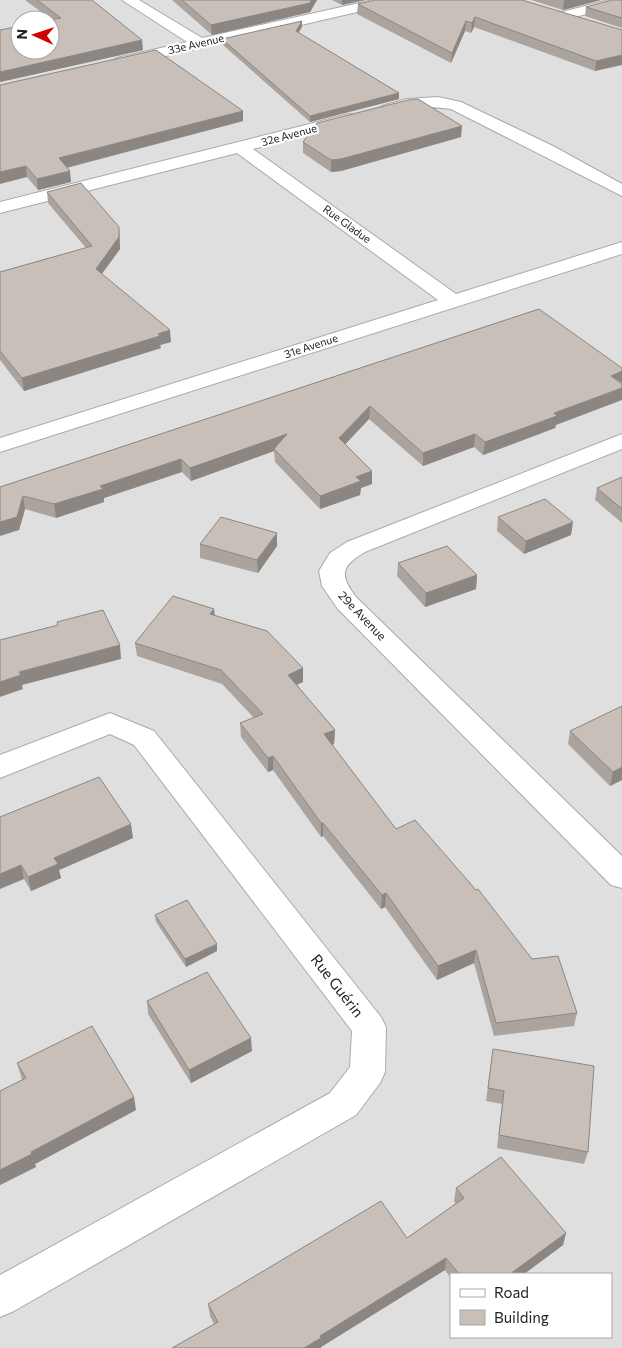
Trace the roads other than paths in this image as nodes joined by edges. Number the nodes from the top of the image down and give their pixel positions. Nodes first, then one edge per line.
1 (129, 0) edge
2 (392, 0) edge
3 (622, 1) edge
4 (563, 16) edge
5 (199, 43) junction
6 (104, 65) edge
7 (241, 148) junction
8 (622, 191) edge
9 (0, 208) edge
10 (622, 248) edge
11 (453, 301) junction
12 (622, 441) edge
13 (0, 445) edge
14 (0, 767) edge
15 (618, 865) edge
16 (0, 1297) edge

1 - 5 street
2 - 5 street, 33e Avenue
3 - 4 street
5 - 6 street, 33e Avenue
7 - 8 street, 32e Avenue
7 - 9 street, 32e Avenue
7 - 11 street, Rue Gladue
10 - 11 street, 31e Avenue
11 - 13 street, 31e Avenue
12 - 15 street, 29e Avenue
14 - 16 street, Rue Guérin

